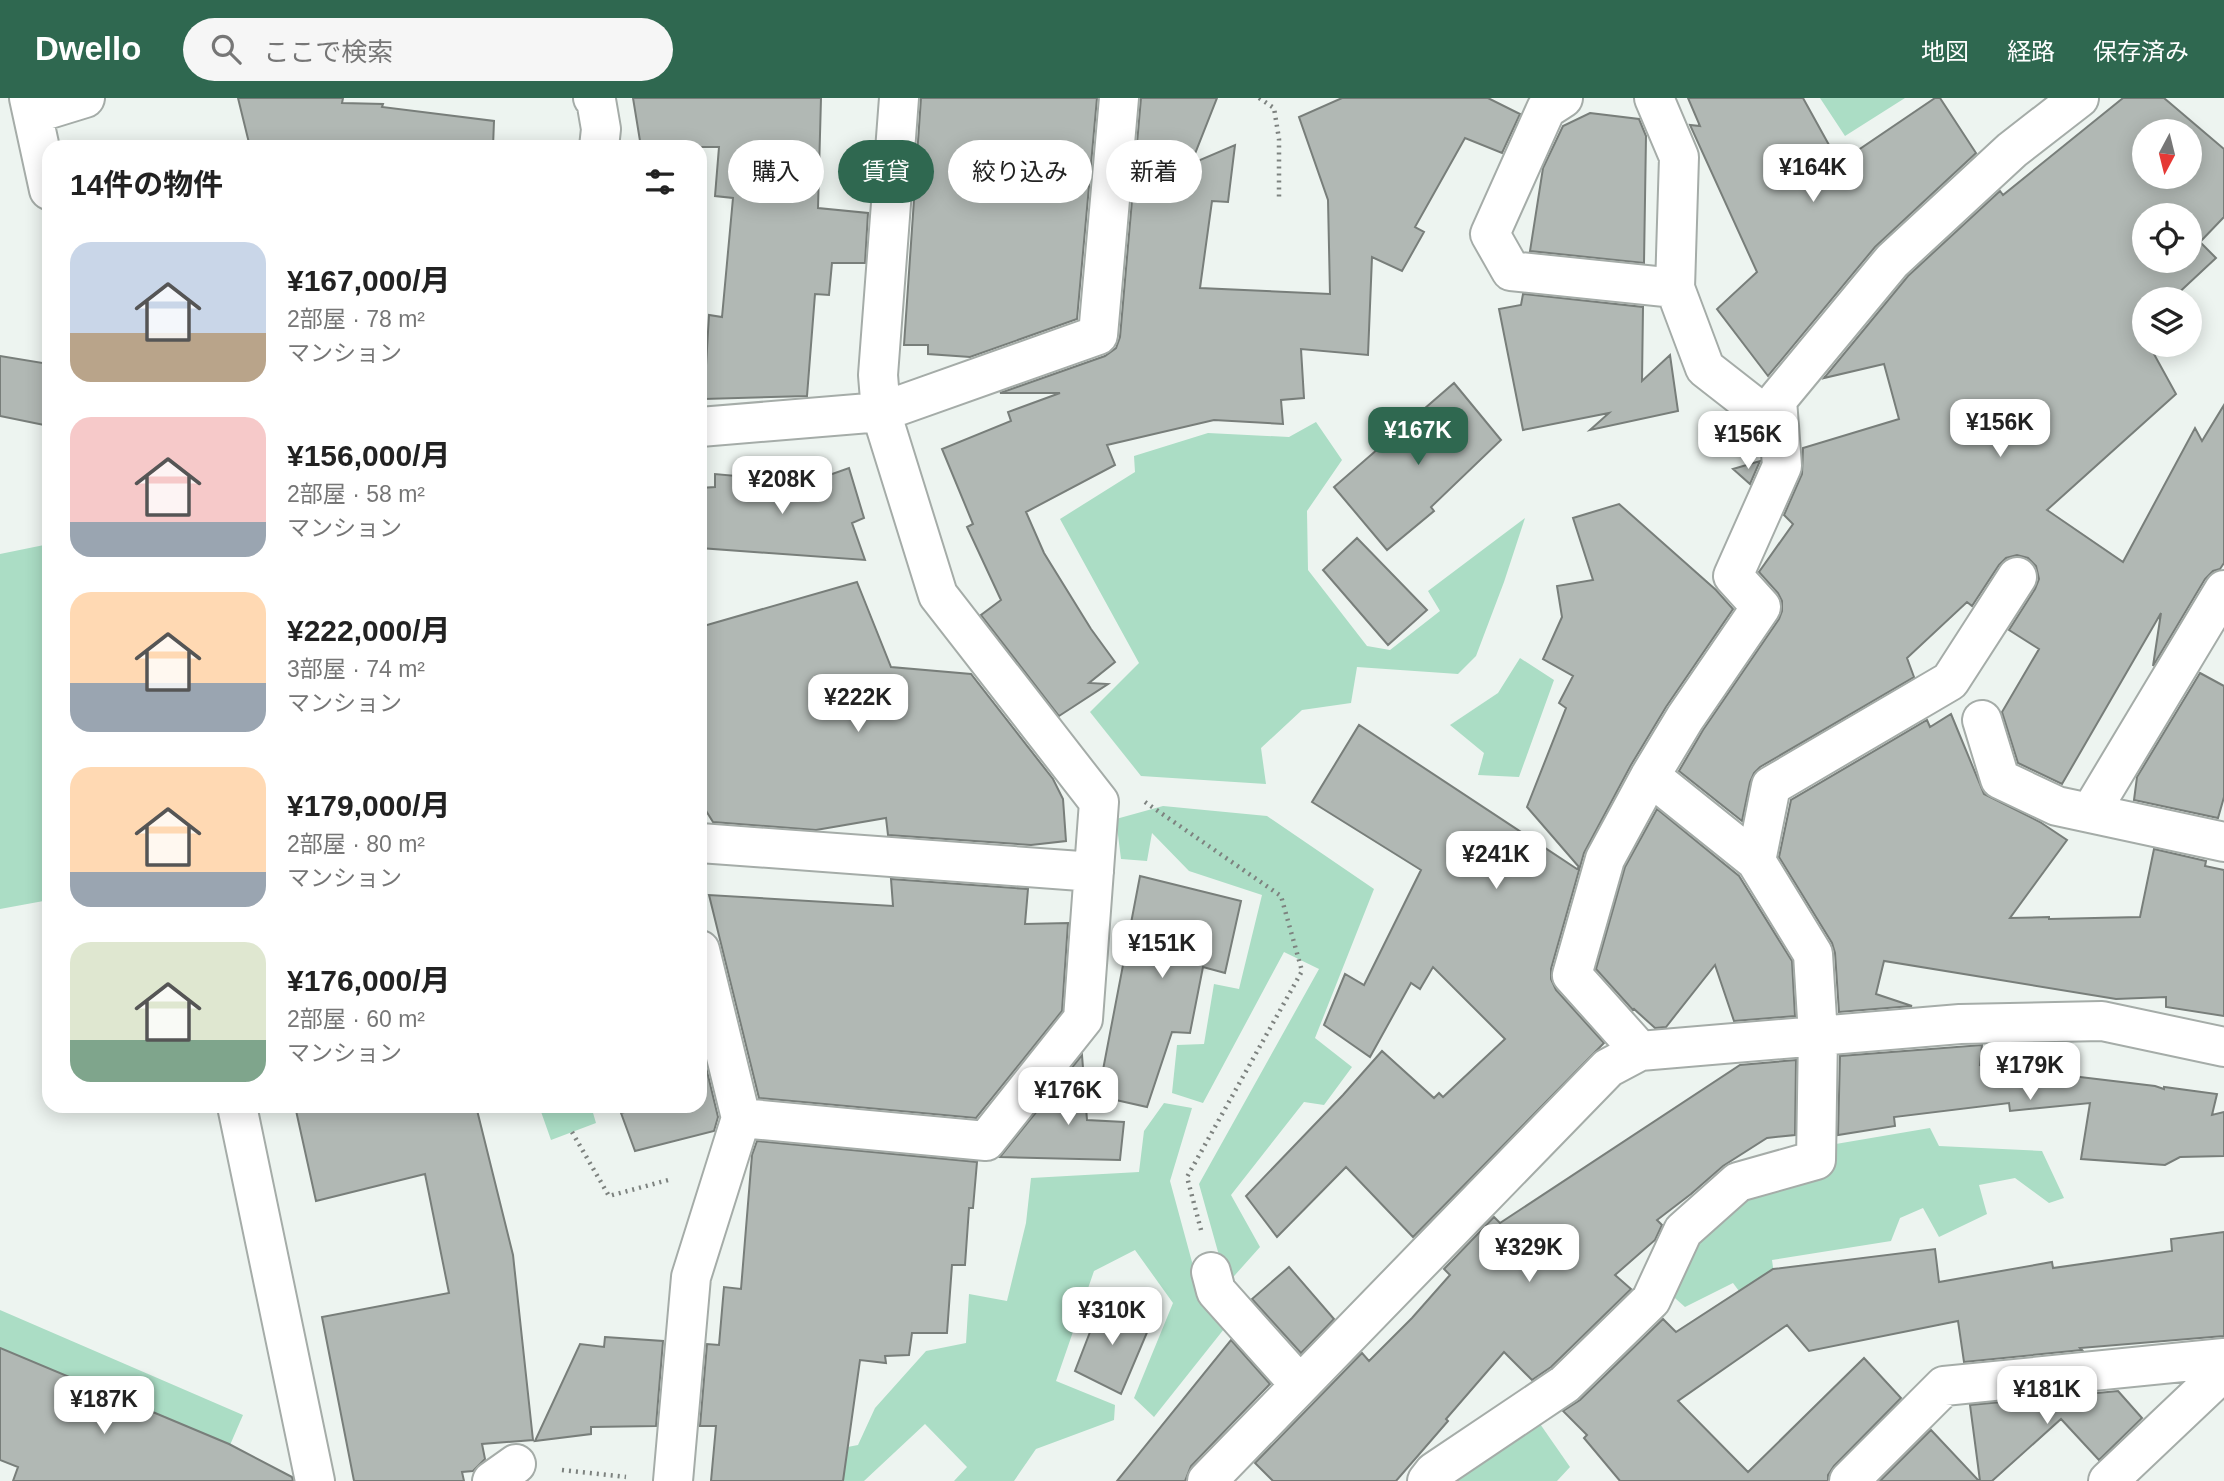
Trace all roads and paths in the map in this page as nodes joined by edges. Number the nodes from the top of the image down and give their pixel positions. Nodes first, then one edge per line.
1 (85, 98) edge
2 (593, 98) edge
3 (899, 98) edge
4 (1119, 98) edge
5 (1259, 98) edge
6 (1563, 98) edge
7 (1654, 98) edge
8 (2079, 98) edge
9 (31, 106) edge
10 (600, 140) edge
11 (42, 157) edge
12 (1279, 199) dead end
13 (1675, 288) junction
14 (881, 412) junction
15 (1779, 425) junction
16 (707, 426) edge
17 (2017, 577) dead end
18 (2224, 590) edge
19 (1982, 720) dead end
20 (1650, 776) junction
21 (1099, 802) junction
22 (2090, 813) junction
23 (2224, 842) edge
24 (707, 844) edge
25 (1756, 861) junction
26 (1094, 872) junction
27 (707, 979) edge
28 (1818, 1035) junction
29 (2224, 1047) edge
30 (1640, 1051) junction
31 (238, 1113) edge
32 (741, 1118) junction
33 (572, 1132) dead end
34 (726, 1165) junction
35 (1211, 1272) joint
36 (2224, 1358) edge
37 (2224, 1371) edge
38 (1300, 1385) junction
39 (504, 1473) edge
40 (655, 1480) edge
41 (315, 1481) edge
42 (1207, 1481) edge
43 (1427, 1481) edge
44 (1849, 1481) edge
45 (2108, 1481) edge

1 - 9 street
2 - 10 street
3 - 14 street
4 - 14 street
5 - 12 path
6 - 13 street
7 - 13 street
8 - 15 street
9 - 11 street
13 - 15 street
14 - 16 street
14 - 21 street
15 - 20 street
17 - 25 street
18 - 22 street
19 - 22 street
20 - 25 street
20 - 30 street
21 - 26 street
21 - 35 path
22 - 23 street
24 - 26 street
25 - 28 street
26 - 32 street
27 - 32 street
28 - 29 street
28 - 30 street
28 - 43 street
30 - 38 street
31 - 41 street
32 - 34 street
33 - 34 path
34 - 40 street
35 - 38 street
36 - 44 street
37 - 45 street
38 - 42 street
39 - 40 path

